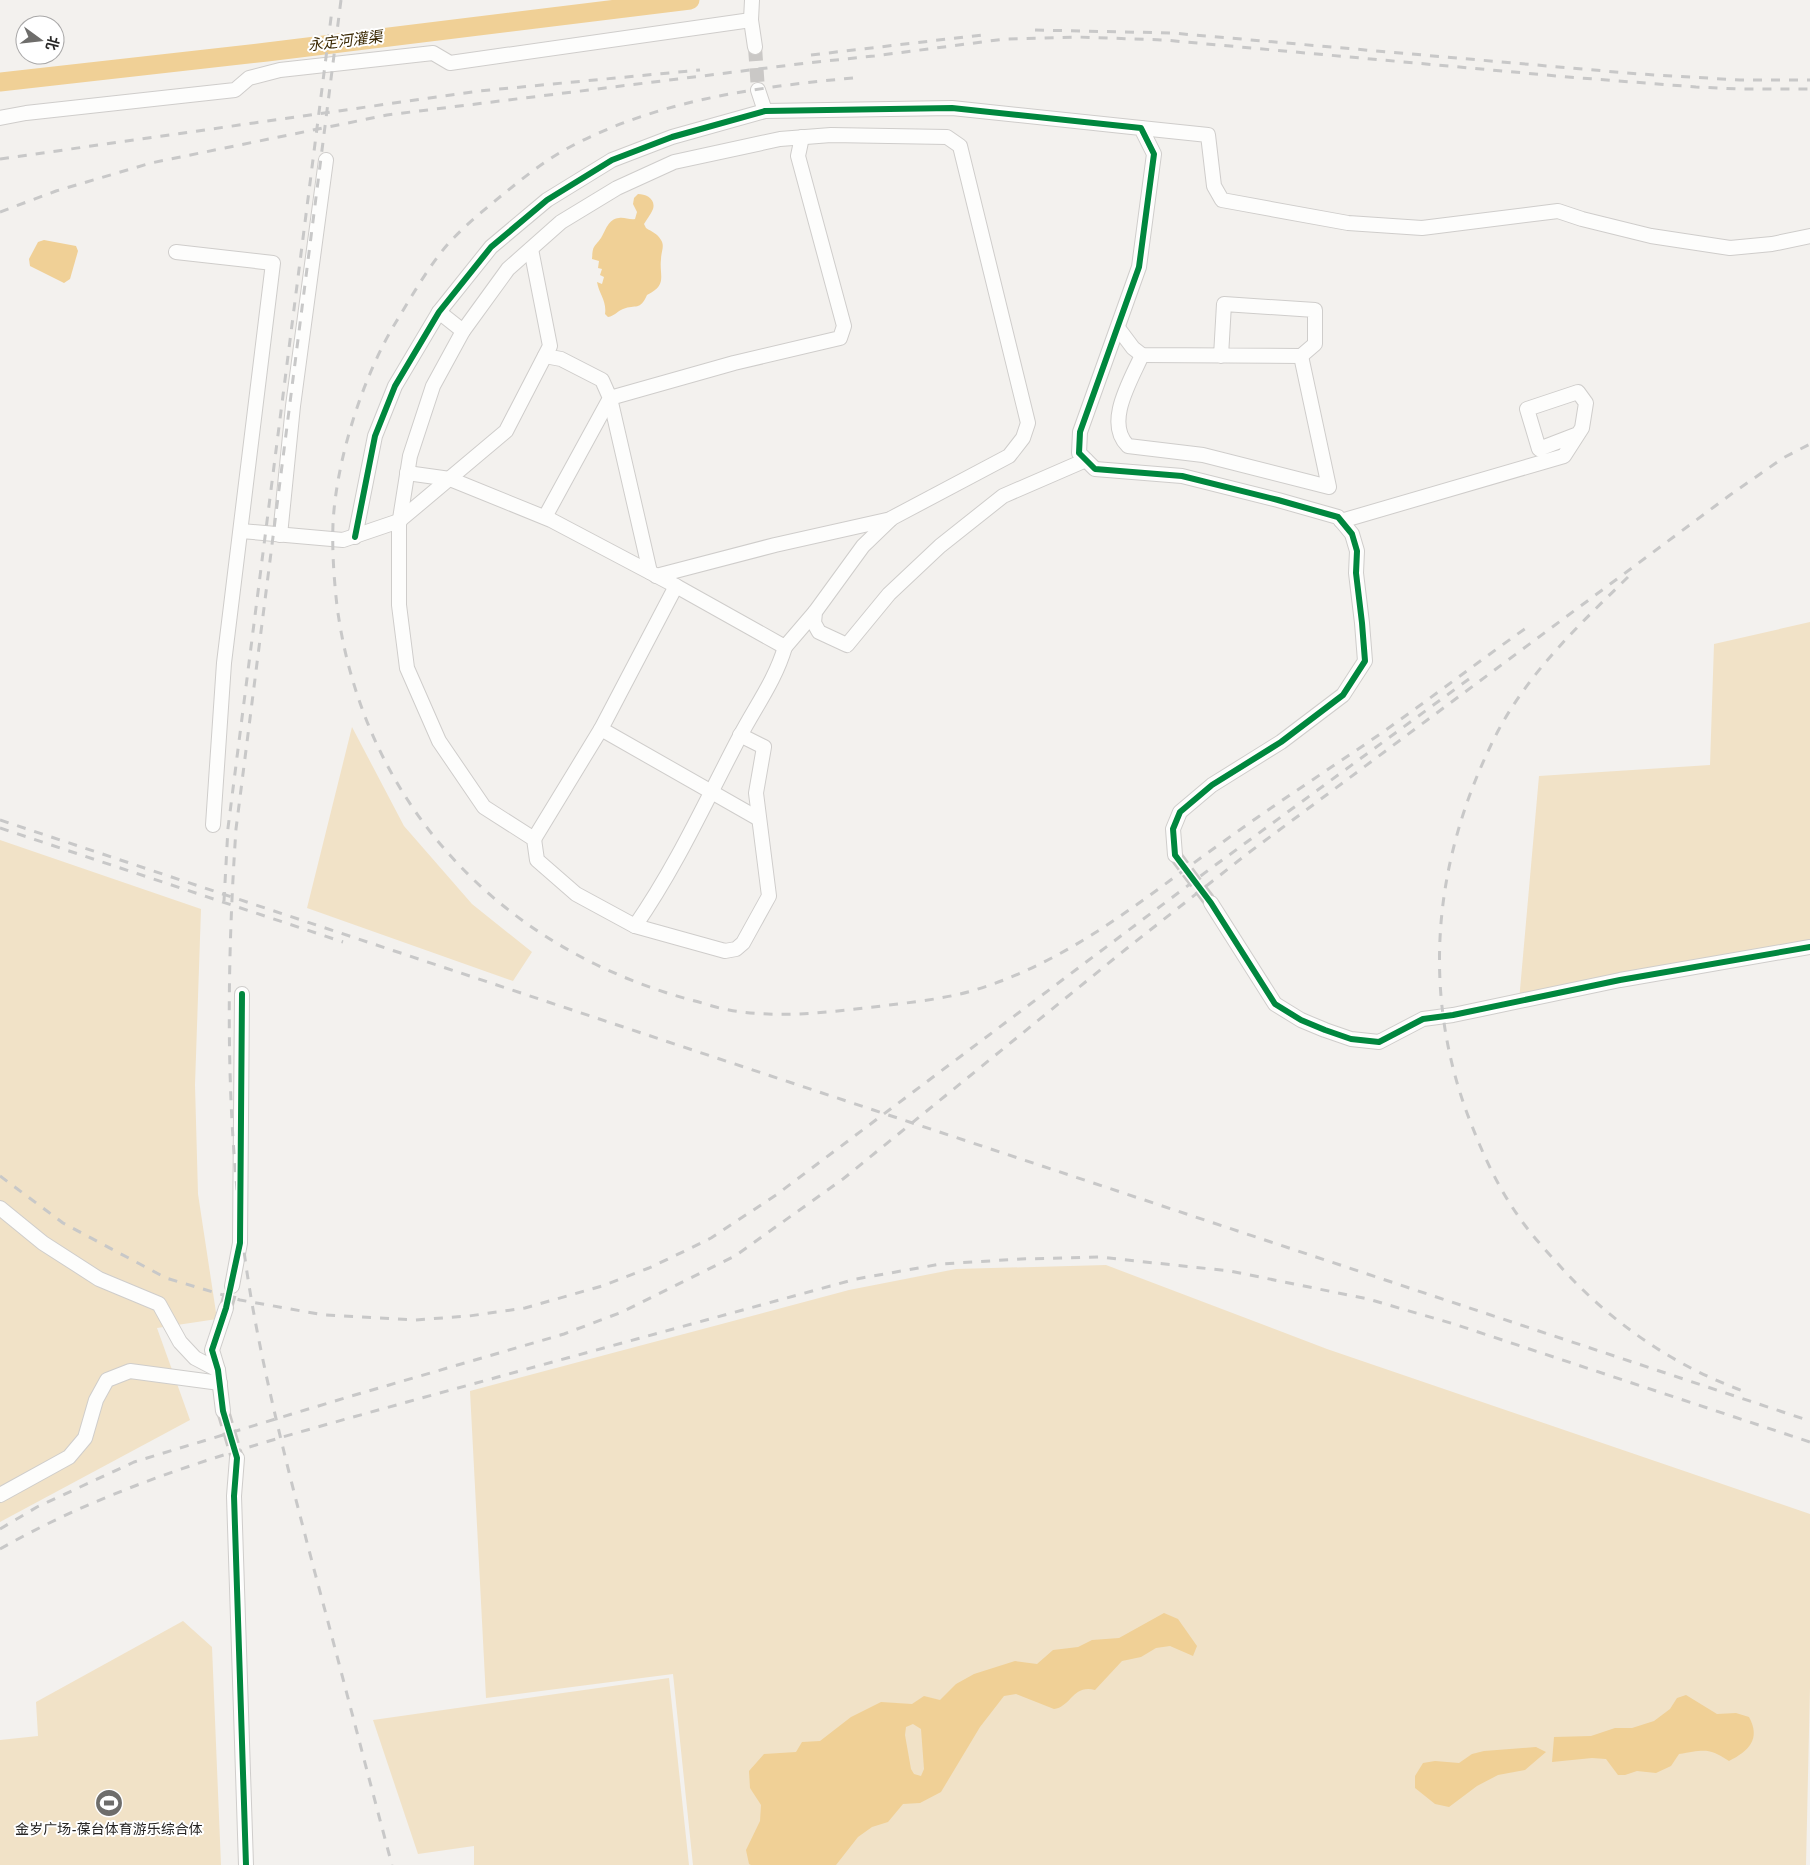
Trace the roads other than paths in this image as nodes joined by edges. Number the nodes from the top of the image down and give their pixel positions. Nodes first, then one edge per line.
1 (752, 0) edge
2 (751, 20) junction
3 (755, 47) tunnel mouth
4 (758, 90) tunnel mouth
5 (765, 111) junction
6 (831, 111) junction
7 (0, 118) edge
8 (1141, 128) junction
9 (831, 135) junction
10 (802, 137) junction
11 (326, 160) dead end
12 (1810, 236) edge
13 (531, 249) junction
14 (176, 252) dead end
15 (439, 312) junction
16 (1118, 328) junction
17 (463, 331) junction
18 (1142, 355) junction
19 (545, 356) junction
20 (1221, 356) junction
21 (1301, 356) junction
22 (610, 398) junction
23 (1578, 434) junction
24 (1086, 460) junction
25 (407, 473) junction
26 (450, 479) junction
27 (545, 517) junction
28 (892, 518) junction
29 (399, 521) junction
30 (1341, 521) junction
31 (240, 531) junction
32 (280, 535) junction
33 (356, 537) junction
34 (653, 574) junction
35 (676, 586) junction
36 (815, 612) junction
37 (785, 647) junction
38 (601, 729) junction
39 (740, 736) junction
40 (711, 791) junction
41 (759, 819) junction
42 (213, 825) dead end
43 (534, 839) junction
44 (1175, 855) tunnel mouth
45 (1212, 903) tunnel mouth
46 (635, 926) junction
47 (1810, 947) edge
48 (242, 994) dead end
49 (0, 1208) edge
50 (232, 1286) tunnel mouth
51 (226, 1308) tunnel mouth
52 (219, 1377) junction
53 (223, 1411) tunnel mouth
54 (237, 1458) tunnel mouth
55 (0, 1495) edge
56 (246, 1865) edge

1 - 2 street
2 - 3 street
2 - 7 street
4 - 5 street
5 - 6 street
5 - 15 street
6 - 8 street
6 - 9 street
8 - 12 street
8 - 16 street
9 - 10 street
9 - 28 street
10 - 13 street
10 - 22 street
11 - 32 street
13 - 17 street
13 - 19 street
14 - 31 street
15 - 17 street
15 - 33 street
16 - 18 street
16 - 24 street
17 - 25 street
18 - 20 street
18 - 21 street
19 - 22 street
19 - 26 street
20 - 21 street
20 - 21 street
22 - 27 street
22 - 34 street
23 - 23 street
23 - 30 street
24 - 30 street
24 - 36 street
25 - 26 street
25 - 29 street
26 - 27 street
26 - 29 street
27 - 34 street
28 - 34 street
28 - 36 street
29 - 33 street
29 - 43 street
30 - 44 street
31 - 32 street
31 - 42 street
32 - 33 street
34 - 35 street
35 - 37 street
35 - 38 street
36 - 37 street
37 - 39 street
38 - 40 street
38 - 43 street
39 - 40 street
39 - 41 street
40 - 41 street
40 - 46 street
41 - 46 street
43 - 46 street
45 - 47 street
48 - 50 street
49 - 52 street
51 - 52 street
52 - 53 street
52 - 55 street
54 - 56 street

